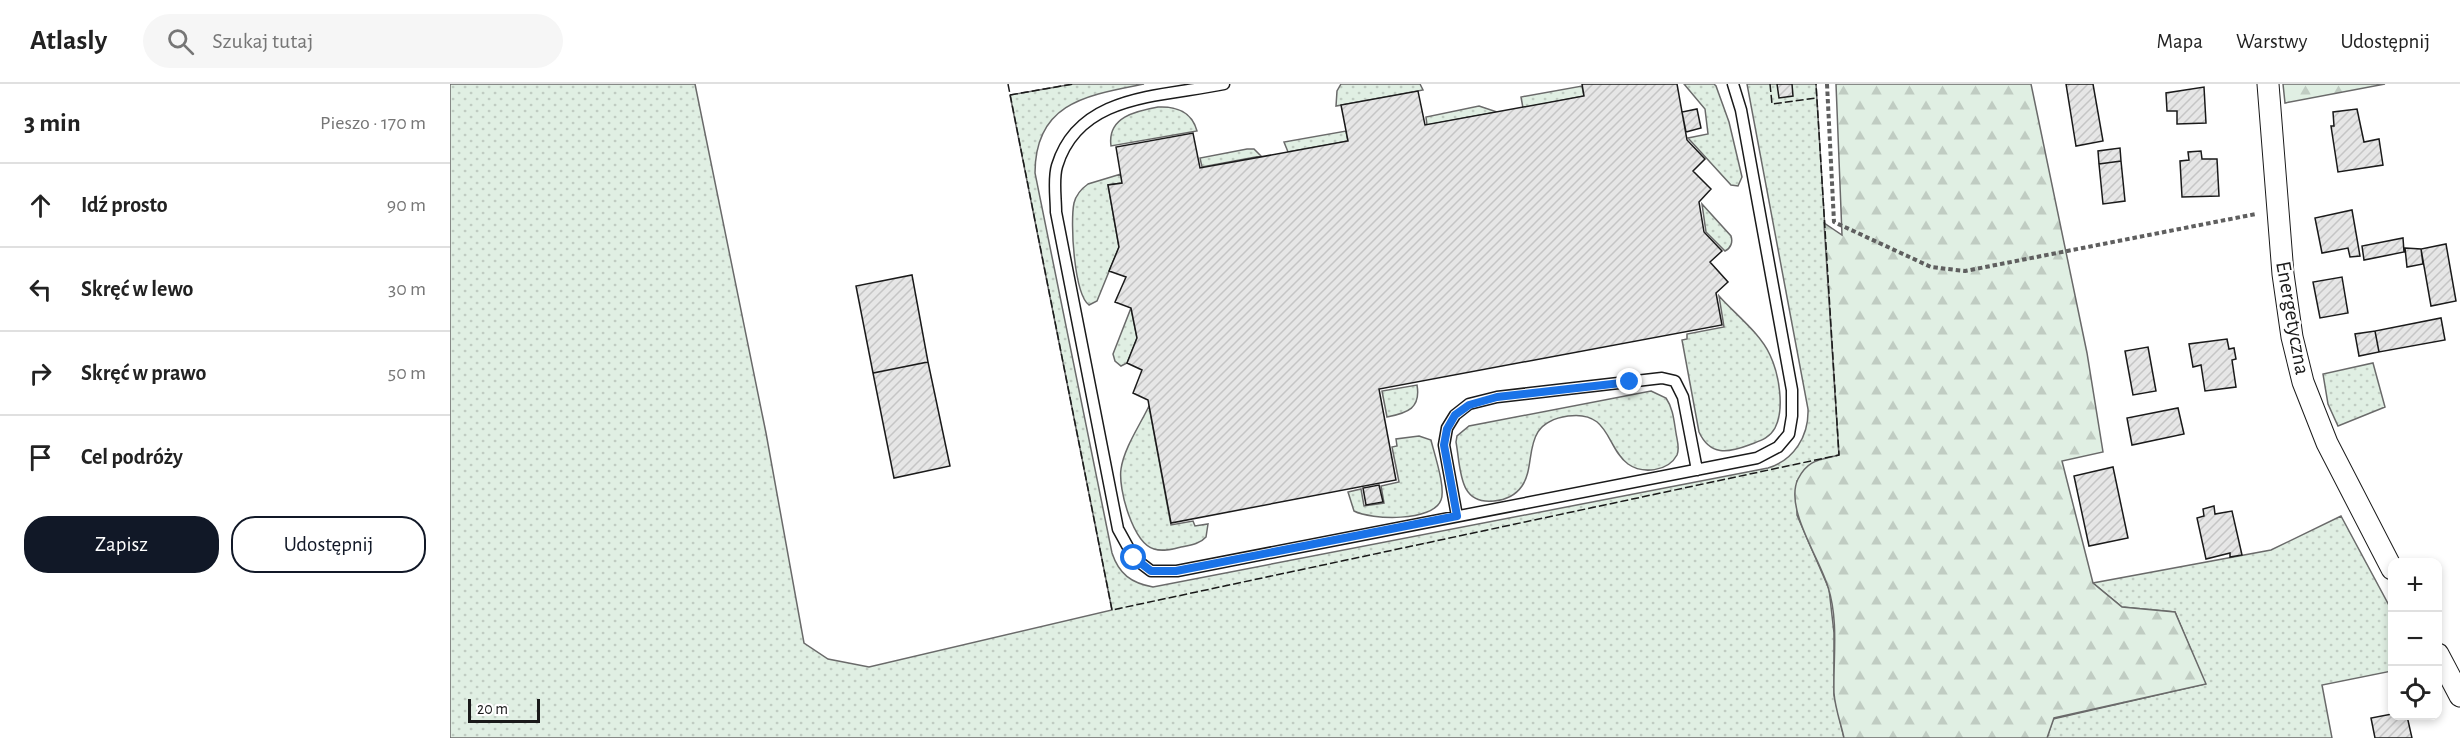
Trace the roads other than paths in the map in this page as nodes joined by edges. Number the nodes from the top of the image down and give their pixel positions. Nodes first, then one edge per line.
1 (1224, 84) edge
2 (1733, 84) edge
3 (2268, 84) edge
4 (1204, 86) edge
5 (1697, 470) junction
6 (1457, 516) junction
7 (2388, 561) edge
8 (2442, 662) edge
9 (2460, 696) edge

1 - 4 lane
2 - 5 lane
3 - 7 street, Energetyczna
4 - 6 lane
5 - 6 lane
5 - 6 lane
8 - 9 street

